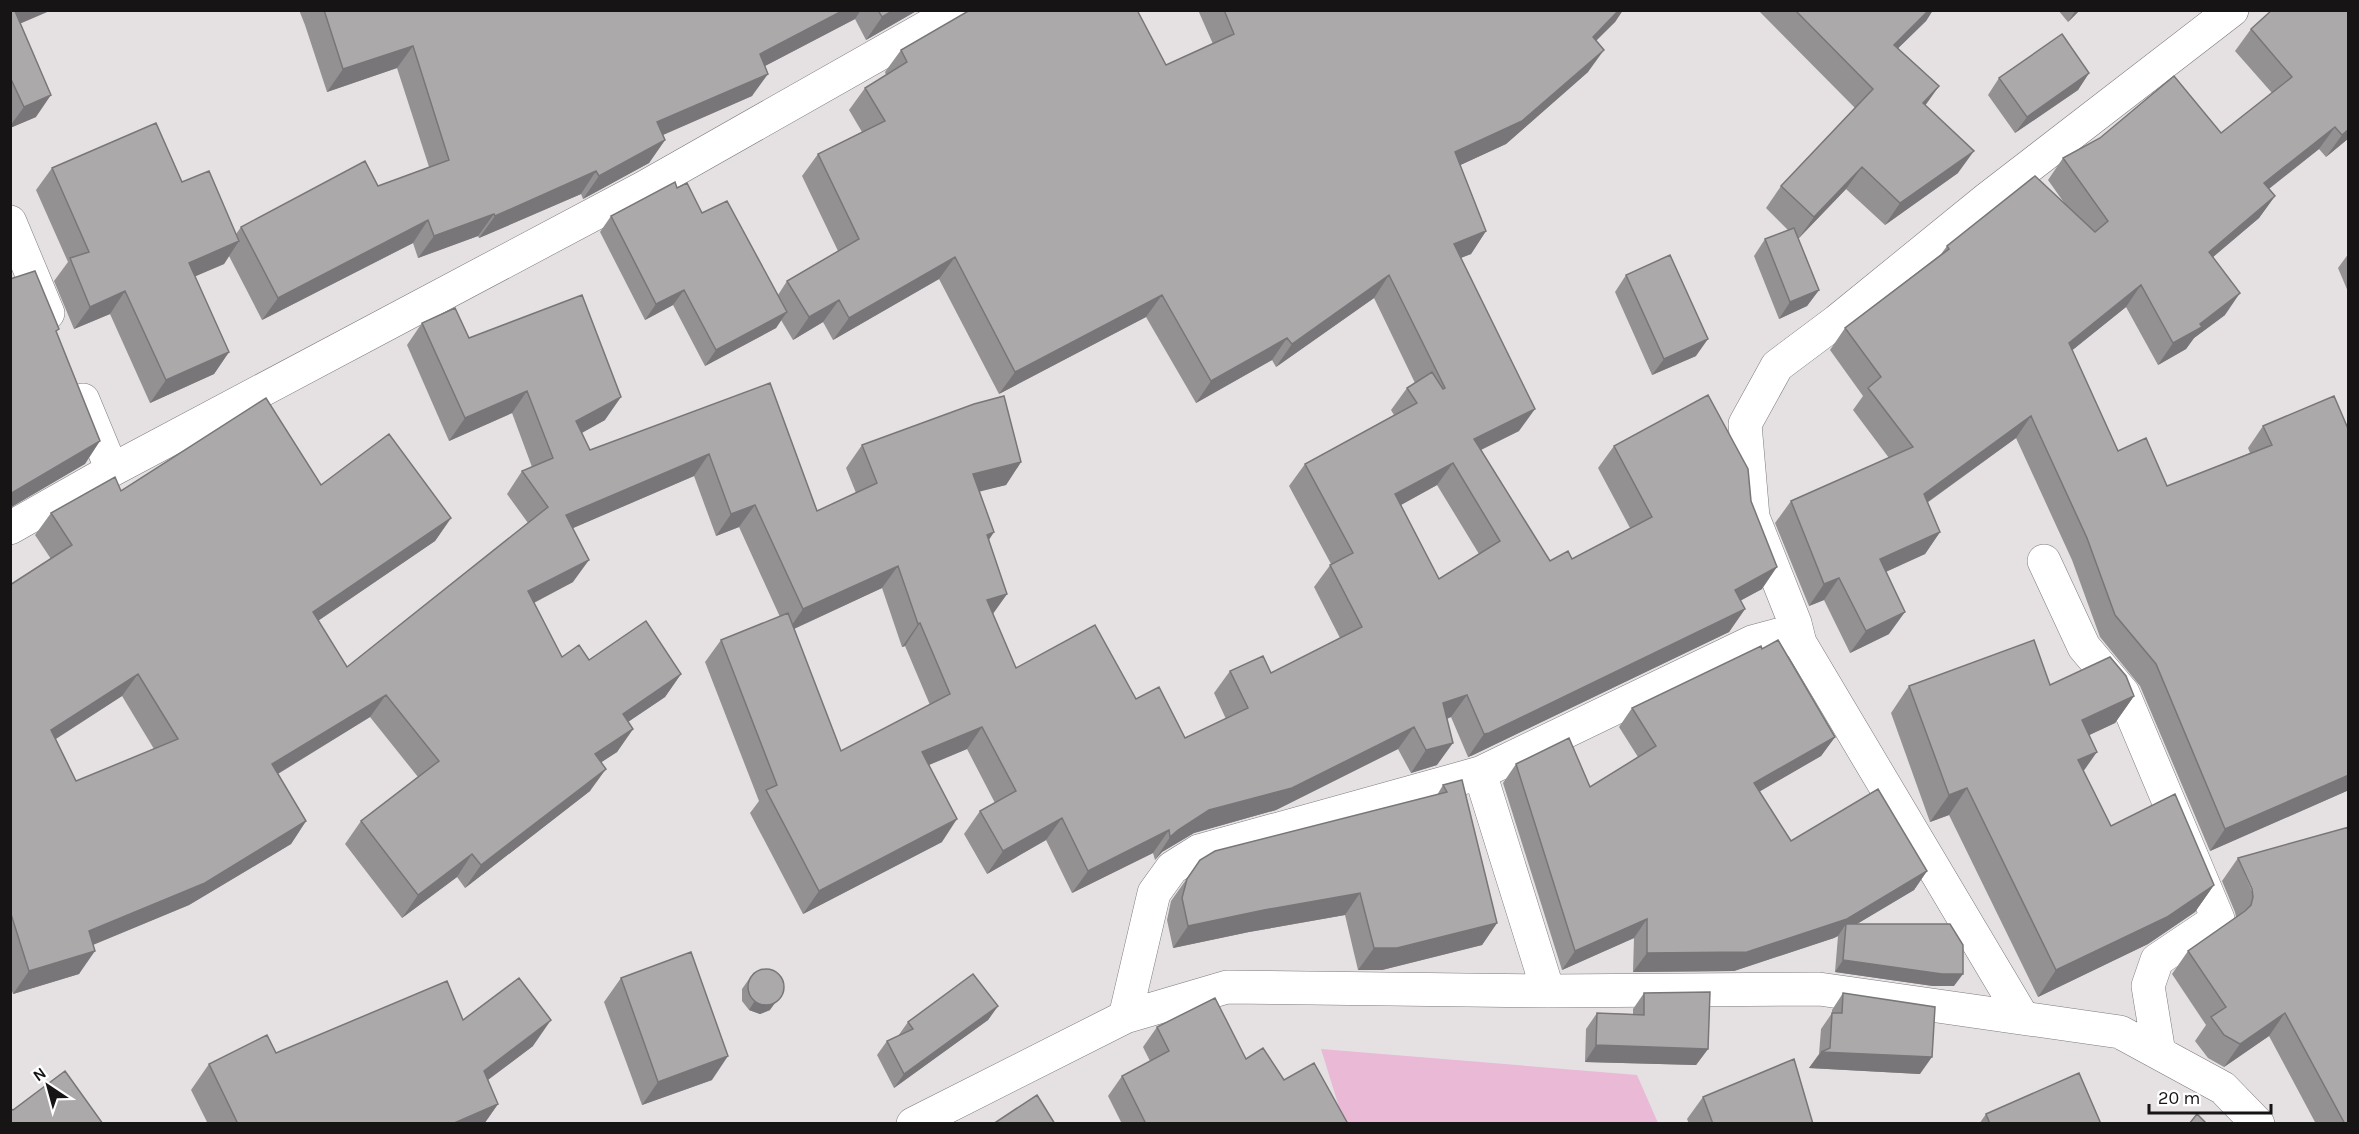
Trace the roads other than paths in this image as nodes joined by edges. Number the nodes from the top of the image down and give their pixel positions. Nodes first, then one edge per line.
1 (957, 10) edge
2 (2232, 10) edge
3 (10, 222) edge
4 (59, 341) edge
5 (72, 373) edge
6 (112, 471) junction
7 (10, 528) edge
8 (2044, 561) dead end
9 (1800, 643) junction
10 (1480, 773) junction
11 (1548, 991) junction
12 (1125, 1017) junction
13 (2023, 1018) junction
14 (2158, 1053) junction
15 (913, 1124) edge
16 (2258, 1124) edge

1 - 6 street
2 - 9 street
3 - 4 street
5 - 6 street
6 - 7 street
8 - 14 street
9 - 10 street
9 - 13 street
10 - 11 street
10 - 12 street
11 - 12 street
11 - 13 street
12 - 15 street
13 - 14 street
14 - 16 street

